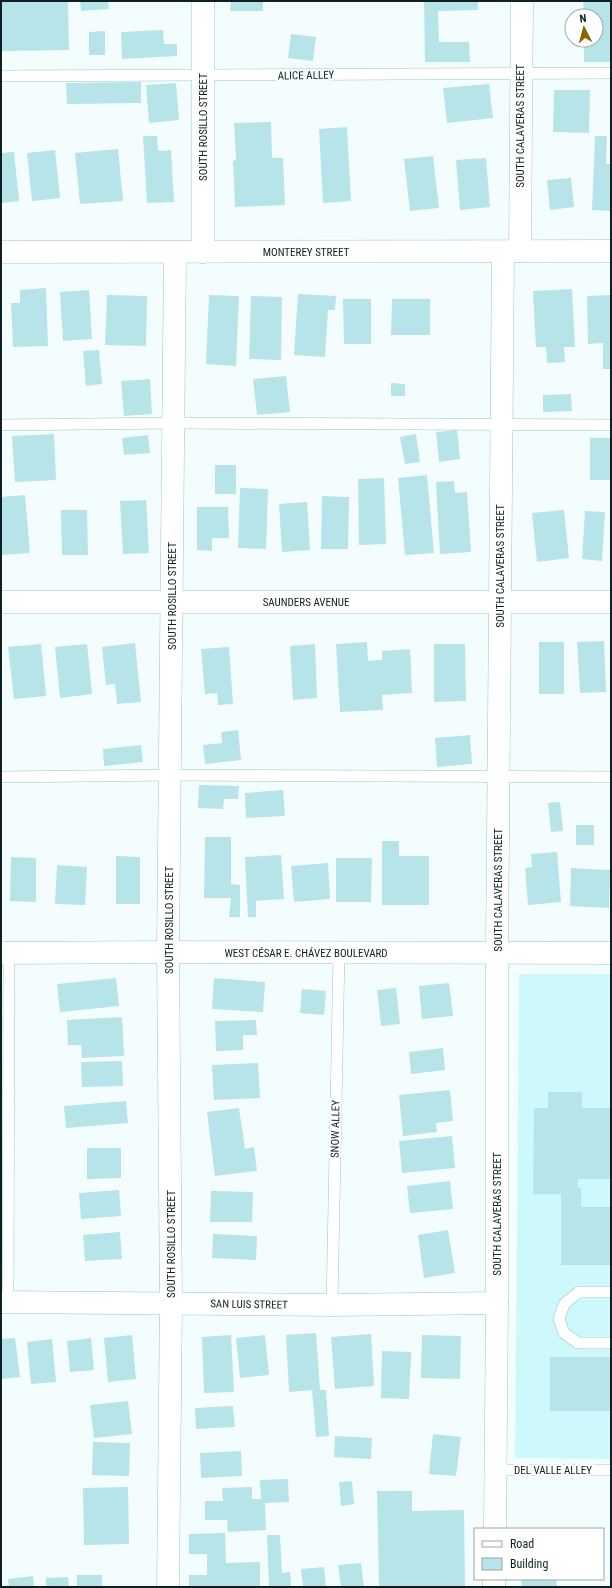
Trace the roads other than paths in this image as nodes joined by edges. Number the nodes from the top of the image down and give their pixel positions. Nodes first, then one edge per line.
1 (203, 1) edge
2 (522, 1) edge
3 (521, 73) junction
4 (611, 73) edge
5 (1, 76) edge
6 (203, 76) junction
7 (611, 251) edge
8 (1, 252) edge
9 (175, 252) junction
10 (203, 252) junction
11 (511, 252) junction
12 (173, 423) junction
13 (502, 425) junction
14 (611, 425) edge
15 (1, 426) edge
16 (172, 601) junction
17 (1, 602) edge
18 (500, 602) junction
19 (611, 602) edge
20 (170, 775) junction
21 (1, 777) edge
22 (498, 777) junction
23 (611, 777) edge
24 (168, 952) junction
25 (5, 953) edge
26 (339, 953) junction
27 (611, 953) edge
28 (497, 954) junction
29 (611, 1292) edge
30 (5, 1302) edge
31 (171, 1303) junction
32 (497, 1303) junction
33 (332, 1305) junction
34 (611, 1343) edge
35 (496, 1470) junction
36 (611, 1470) edge
37 (495, 1528) edge
38 (168, 1587) edge

1 - 6 street, SOUTH ROSILLO STREET
2 - 3 street, SOUTH CALAVERAS STREET
3 - 4 lane, ALICE ALLEY
3 - 6 lane, ALICE ALLEY
3 - 11 street, SOUTH CALAVERAS STREET
5 - 6 lane, ALICE ALLEY
6 - 10 street, SOUTH ROSILLO STREET
7 - 11 street, MONTEREY STREET
8 - 9 street, MONTEREY STREET
9 - 10 street, MONTEREY STREET
9 - 12 street, SOUTH ROSILLO STREET
10 - 11 street, MONTEREY STREET
11 - 13 street, SOUTH CALAVERAS STREET
12 - 13 lane
12 - 15 lane
12 - 16 street, SOUTH ROSILLO STREET
13 - 14 lane
13 - 18 street, SOUTH CALAVERAS STREET
16 - 17 street, SAUNDERS AVENUE
16 - 18 street, SAUNDERS AVENUE
16 - 20 street, SOUTH ROSILLO STREET
18 - 19 street, SAUNDERS AVENUE
18 - 22 street, SOUTH CALAVERAS STREET
20 - 21 lane
20 - 22 lane
20 - 24 street, SOUTH ROSILLO STREET
22 - 23 lane
22 - 28 street, SOUTH CALAVERAS STREET
24 - 25 street, WEST CÉSAR E. CHÁVEZ BOULEVARD
24 - 26 street, WEST CÉSAR E. CHÁVEZ BOULEVARD
24 - 31 street, SOUTH ROSILLO STREET
25 - 30 lane
26 - 28 street, WEST CÉSAR E. CHÁVEZ BOULEVARD
26 - 33 lane, SNOW ALLEY
27 - 28 street, WEST CÉSAR E. CHÁVEZ BOULEVARD
28 - 32 street, SOUTH CALAVERAS STREET
29 - 34 lane
30 - 31 street, SAN LUIS STREET
31 - 33 street, SAN LUIS STREET
31 - 38 street, SOUTH ROSILLO STREET
32 - 33 street, SAN LUIS STREET
32 - 35 street, SOUTH CALAVERAS STREET
35 - 36 lane, DEL VALLE ALLEY
35 - 37 street, SOUTH CALAVERAS STREET

